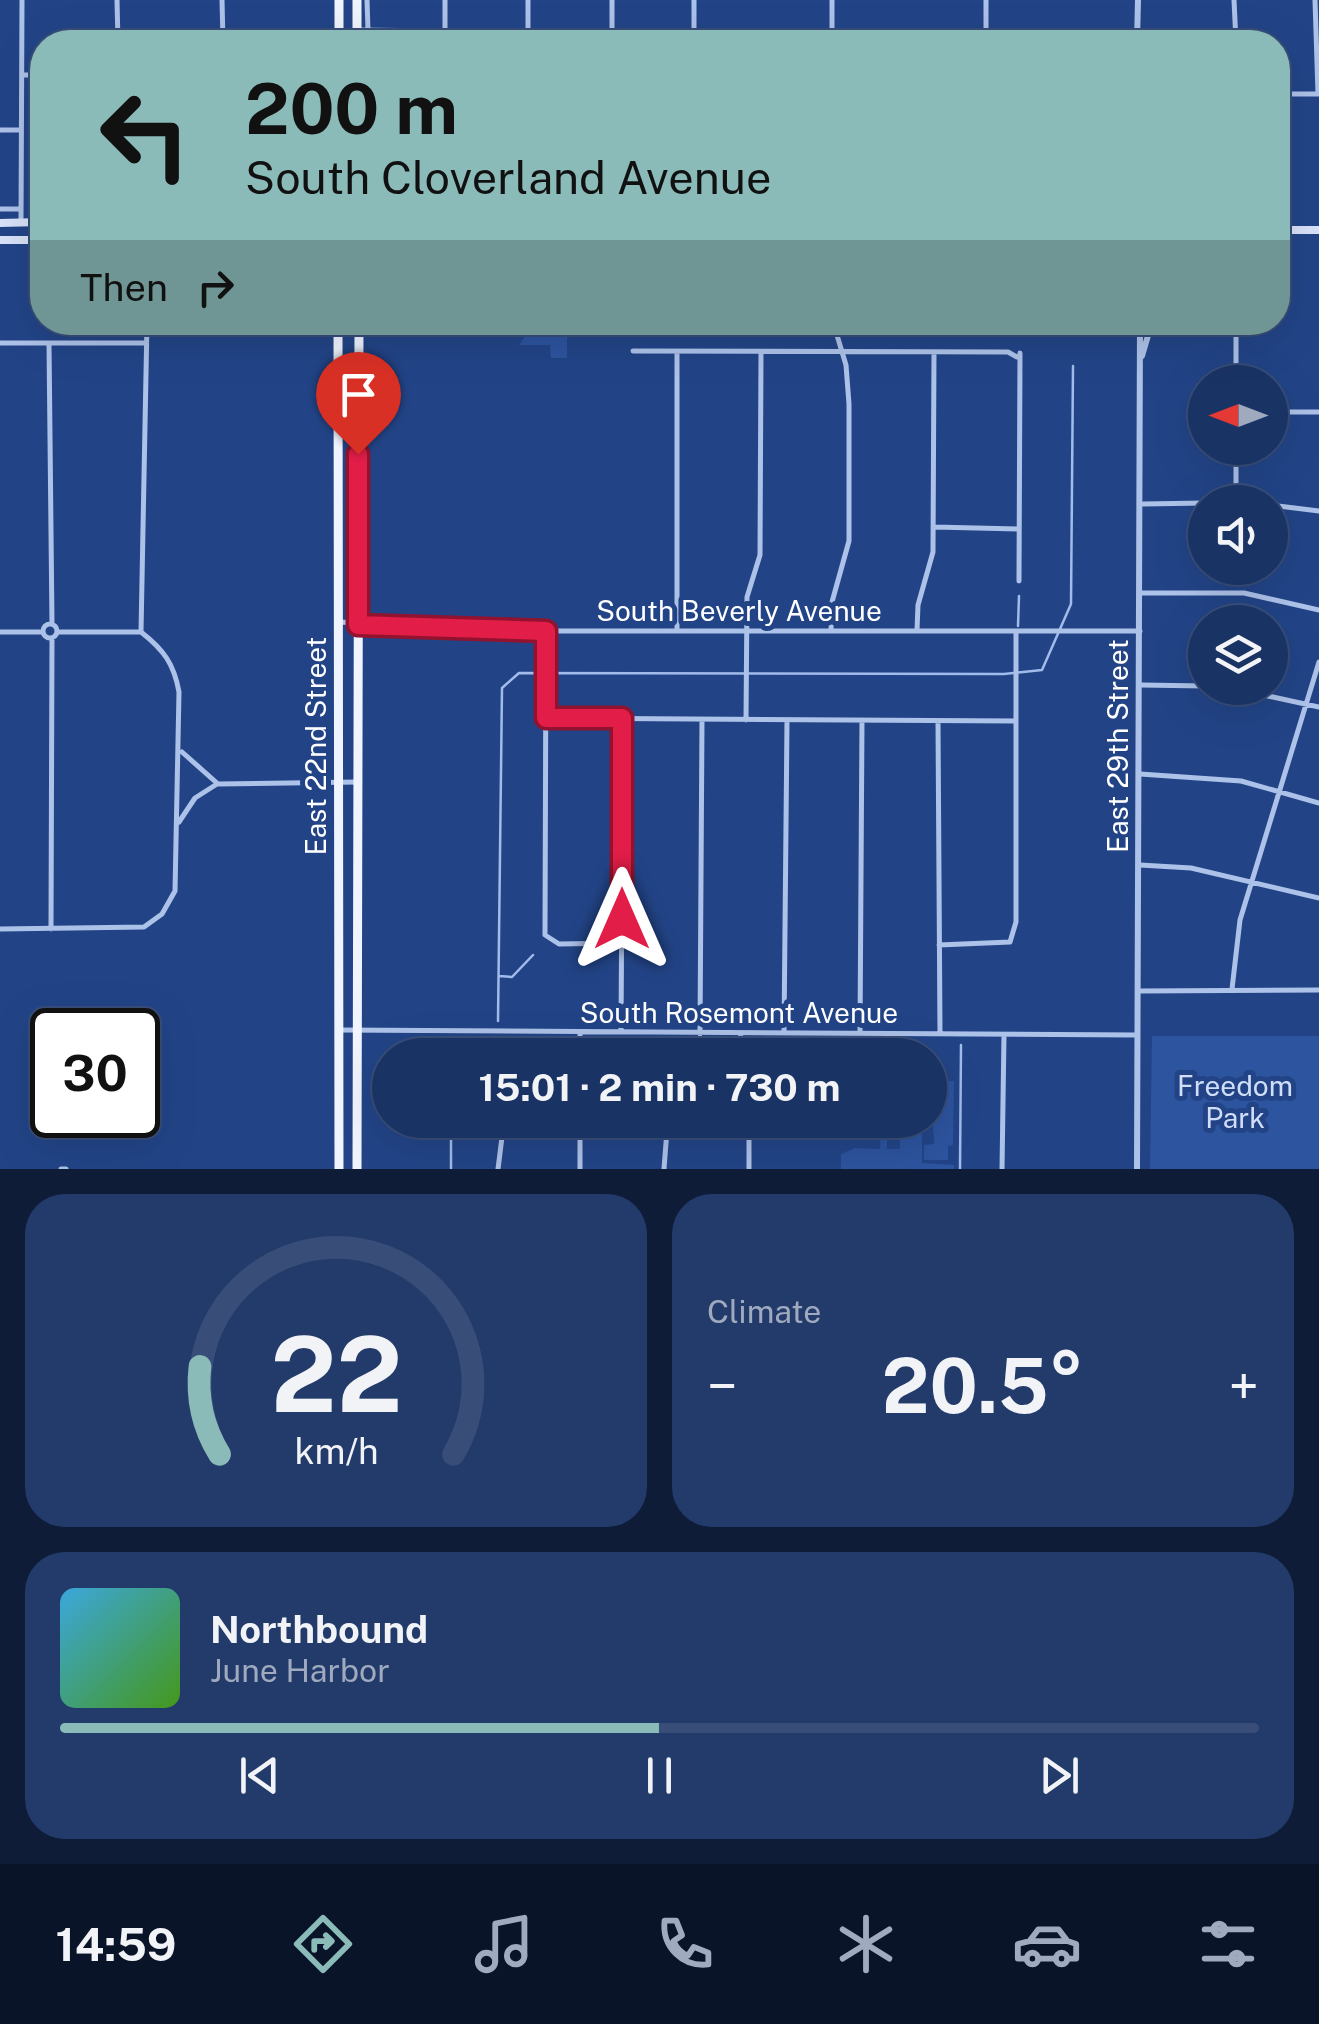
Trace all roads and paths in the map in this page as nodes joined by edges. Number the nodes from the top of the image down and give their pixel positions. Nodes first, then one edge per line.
1 (22, 0) edge
2 (117, 0) edge
3 (222, 0) edge
4 (339, 0) edge
5 (357, 0) edge
6 (368, 0) edge
7 (445, 0) edge
8 (528, 0) edge
9 (612, 0) edge
10 (694, 0) edge
11 (832, 0) edge
12 (986, 0) edge
13 (1138, 0) edge
14 (1234, 0) edge
15 (1315, 0) edge
16 (118, 30) edge
17 (223, 30) edge
18 (339, 30) edge
19 (363, 30) joint
20 (444, 30) edge
21 (528, 30) edge
22 (612, 30) edge
23 (694, 30) edge
24 (832, 30) edge
25 (986, 30) edge
26 (1137, 30) edge
27 (1235, 30) edge
28 (22, 75) junction
29 (30, 75) edge
30 (1290, 94) edge
31 (1318, 94) edge
32 (0, 130) edge
33 (21, 130) junction
34 (0, 209) edge
35 (20, 209) junction
36 (0, 222) edge
37 (20, 222) junction
38 (30, 222) edge
39 (1290, 230) edge
40 (1319, 230) edge
41 (0, 240) edge
42 (30, 240) edge
43 (146, 335) edge
44 (338, 335) edge
45 (359, 335) edge
46 (837, 335) edge
47 (1140, 335) edge
48 (1148, 335) edge
49 (1236, 335) edge
50 (146, 343) junction
51 (0, 344) edge
52 (50, 344) junction
53 (840, 350) junction
54 (633, 352) dead end
55 (677, 352) junction
56 (761, 352) junction
57 (934, 353) junction
58 (1141, 357) junction
59 (1236, 365) edge
60 (1288, 412) edge
61 (1319, 412) edge
62 (1188, 503) edge
63 (1143, 504) junction
64 (1288, 507) edge
65 (1319, 511) edge
66 (934, 528) junction
67 (1019, 529) junction
68 (1020, 582) dead end
69 (1142, 592) junction
70 (1319, 610) edge
71 (338, 622) junction
72 (52, 624) junction
73 (358, 625) junction
74 (746, 630) junction
75 (831, 630) junction
76 (917, 630) junction
77 (546, 631) junction
78 (677, 631) junction
79 (1016, 631) junction
80 (1141, 631) junction
81 (0, 632) edge
82 (43, 632) junction
83 (58, 632) junction
84 (142, 632) junction
85 (52, 638) junction
86 (1319, 662) edge
87 (1141, 685) junction
88 (1188, 686) edge
89 (1288, 700) edge
90 (1307, 704) junction
91 (1319, 707) edge
92 (546, 718) junction
93 (622, 718) junction
94 (702, 720) junction
95 (746, 720) junction
96 (862, 720) junction
97 (787, 721) junction
98 (938, 721) junction
99 (1016, 721) junction
100 (180, 750) junction
101 (1140, 774) junction
102 (340, 782) junction
103 (358, 782) junction
104 (218, 784) junction
105 (1279, 793) junction
106 (1319, 804) edge
107 (177, 824) junction
108 (1140, 865) junction
109 (1251, 885) junction
110 (1319, 898) edge
111 (0, 929) edge
112 (51, 929) junction
113 (547, 939) junction
114 (621, 943) junction
115 (940, 945) junction
116 (541, 946) dead end
117 (1232, 989) junction
118 (1319, 990) edge
119 (1139, 991) junction
120 (340, 1030) junction
121 (358, 1030) junction
122 (580, 1032) junction
123 (621, 1032) junction
124 (740, 1033) junction
125 (700, 1034) junction
126 (784, 1034) junction
127 (860, 1034) junction
128 (940, 1034) junction
129 (1004, 1035) junction
130 (1138, 1035) junction
131 (580, 1038) edge
132 (741, 1038) edge
133 (501, 1138) edge
134 (580, 1138) edge
135 (667, 1138) edge
136 (749, 1138) edge
137 (339, 1169) edge
138 (357, 1169) edge
139 (498, 1169) edge
140 (580, 1169) edge
141 (664, 1169) edge
142 (749, 1169) edge
143 (1002, 1169) edge
144 (1138, 1169) edge

1 - 28 street
2 - 16 street
3 - 17 street
4 - 18 main road
5 - 19 main road
6 - 19 street
7 - 20 street
8 - 21 street
9 - 22 street
10 - 23 street
11 - 24 street
12 - 25 street
13 - 26 street
14 - 27 street
15 - 31 street
28 - 29 street
28 - 33 street
30 - 31 street
32 - 33 street
33 - 35 street
34 - 35 street
35 - 37 street
36 - 37 main road
37 - 38 main road
39 - 40 main road
41 - 42 main road
43 - 50 street
44 - 71 main road, East 22nd Street
45 - 73 main road, East 22nd Street
46 - 53 street
47 - 58 street, East 29th Street
48 - 58 street
49 - 59 street
50 - 52 street
50 - 84 street
51 - 52 street
52 - 72 street
53 - 56 street
53 - 57 street
53 - 75 street
54 - 55 street
55 - 56 street
55 - 78 street
56 - 74 street
57 - 66 street
57 - 67 street
58 - 63 street, East 29th Street
60 - 61 street
62 - 63 street
63 - 69 street, East 29th Street
64 - 65 street
66 - 67 street
66 - 76 street
67 - 68 street
69 - 70 street
69 - 80 street, East 29th Street
71 - 73 street, South Beverly Avenue
71 - 102 main road, East 22nd Street
72 - 82 street
72 - 83 street
73 - 77 street, South Beverly Avenue
73 - 103 main road, East 22nd Street
74 - 75 street, South Beverly Avenue
74 - 78 street, South Beverly Avenue
74 - 95 street
75 - 76 street, South Beverly Avenue
76 - 79 street, South Beverly Avenue
77 - 78 street, South Beverly Avenue
77 - 92 street
79 - 80 street, South Beverly Avenue
79 - 99 street
80 - 87 street, East 29th Street
81 - 82 street
82 - 85 street
83 - 84 street
83 - 85 street
84 - 100 street
85 - 112 street
86 - 90 street
87 - 88 street
87 - 101 street, East 29th Street
89 - 90 street
90 - 91 street
90 - 105 street
92 - 93 street
92 - 113 street
93 - 94 street
93 - 114 street
94 - 95 street
94 - 125 street
95 - 97 street
96 - 97 street
96 - 98 street
96 - 127 street
97 - 126 street
98 - 99 street
98 - 115 street
99 - 115 street
100 - 104 street
100 - 107 street
101 - 105 street
101 - 108 street, East 29th Street
102 - 103 street
102 - 104 street
102 - 120 main road, East 22nd Street
103 - 121 main road, East 22nd Street
104 - 107 street
105 - 106 street
105 - 109 street
107 - 112 street
108 - 109 street
108 - 119 street, East 29th Street
109 - 110 street
109 - 117 street
111 - 112 street
113 - 114 street
113 - 116 street
114 - 123 street
115 - 128 street
117 - 118 street
117 - 119 street
119 - 130 street, East 29th Street
120 - 121 street, South Rosemont Avenue
120 - 137 main road, East 22nd Street
121 - 122 street, South Rosemont Avenue
121 - 138 main road, East 22nd Street
122 - 123 street, South Rosemont Avenue
122 - 131 street
123 - 125 street, South Rosemont Avenue
124 - 125 street, South Rosemont Avenue
124 - 126 street, South Rosemont Avenue
124 - 132 street
126 - 127 street, South Rosemont Avenue
127 - 128 street, South Rosemont Avenue
128 - 129 street, South Rosemont Avenue
129 - 130 street, South Rosemont Avenue
129 - 143 street
130 - 144 street, East 29th Street
133 - 139 street
134 - 140 street
135 - 141 street
136 - 142 street

